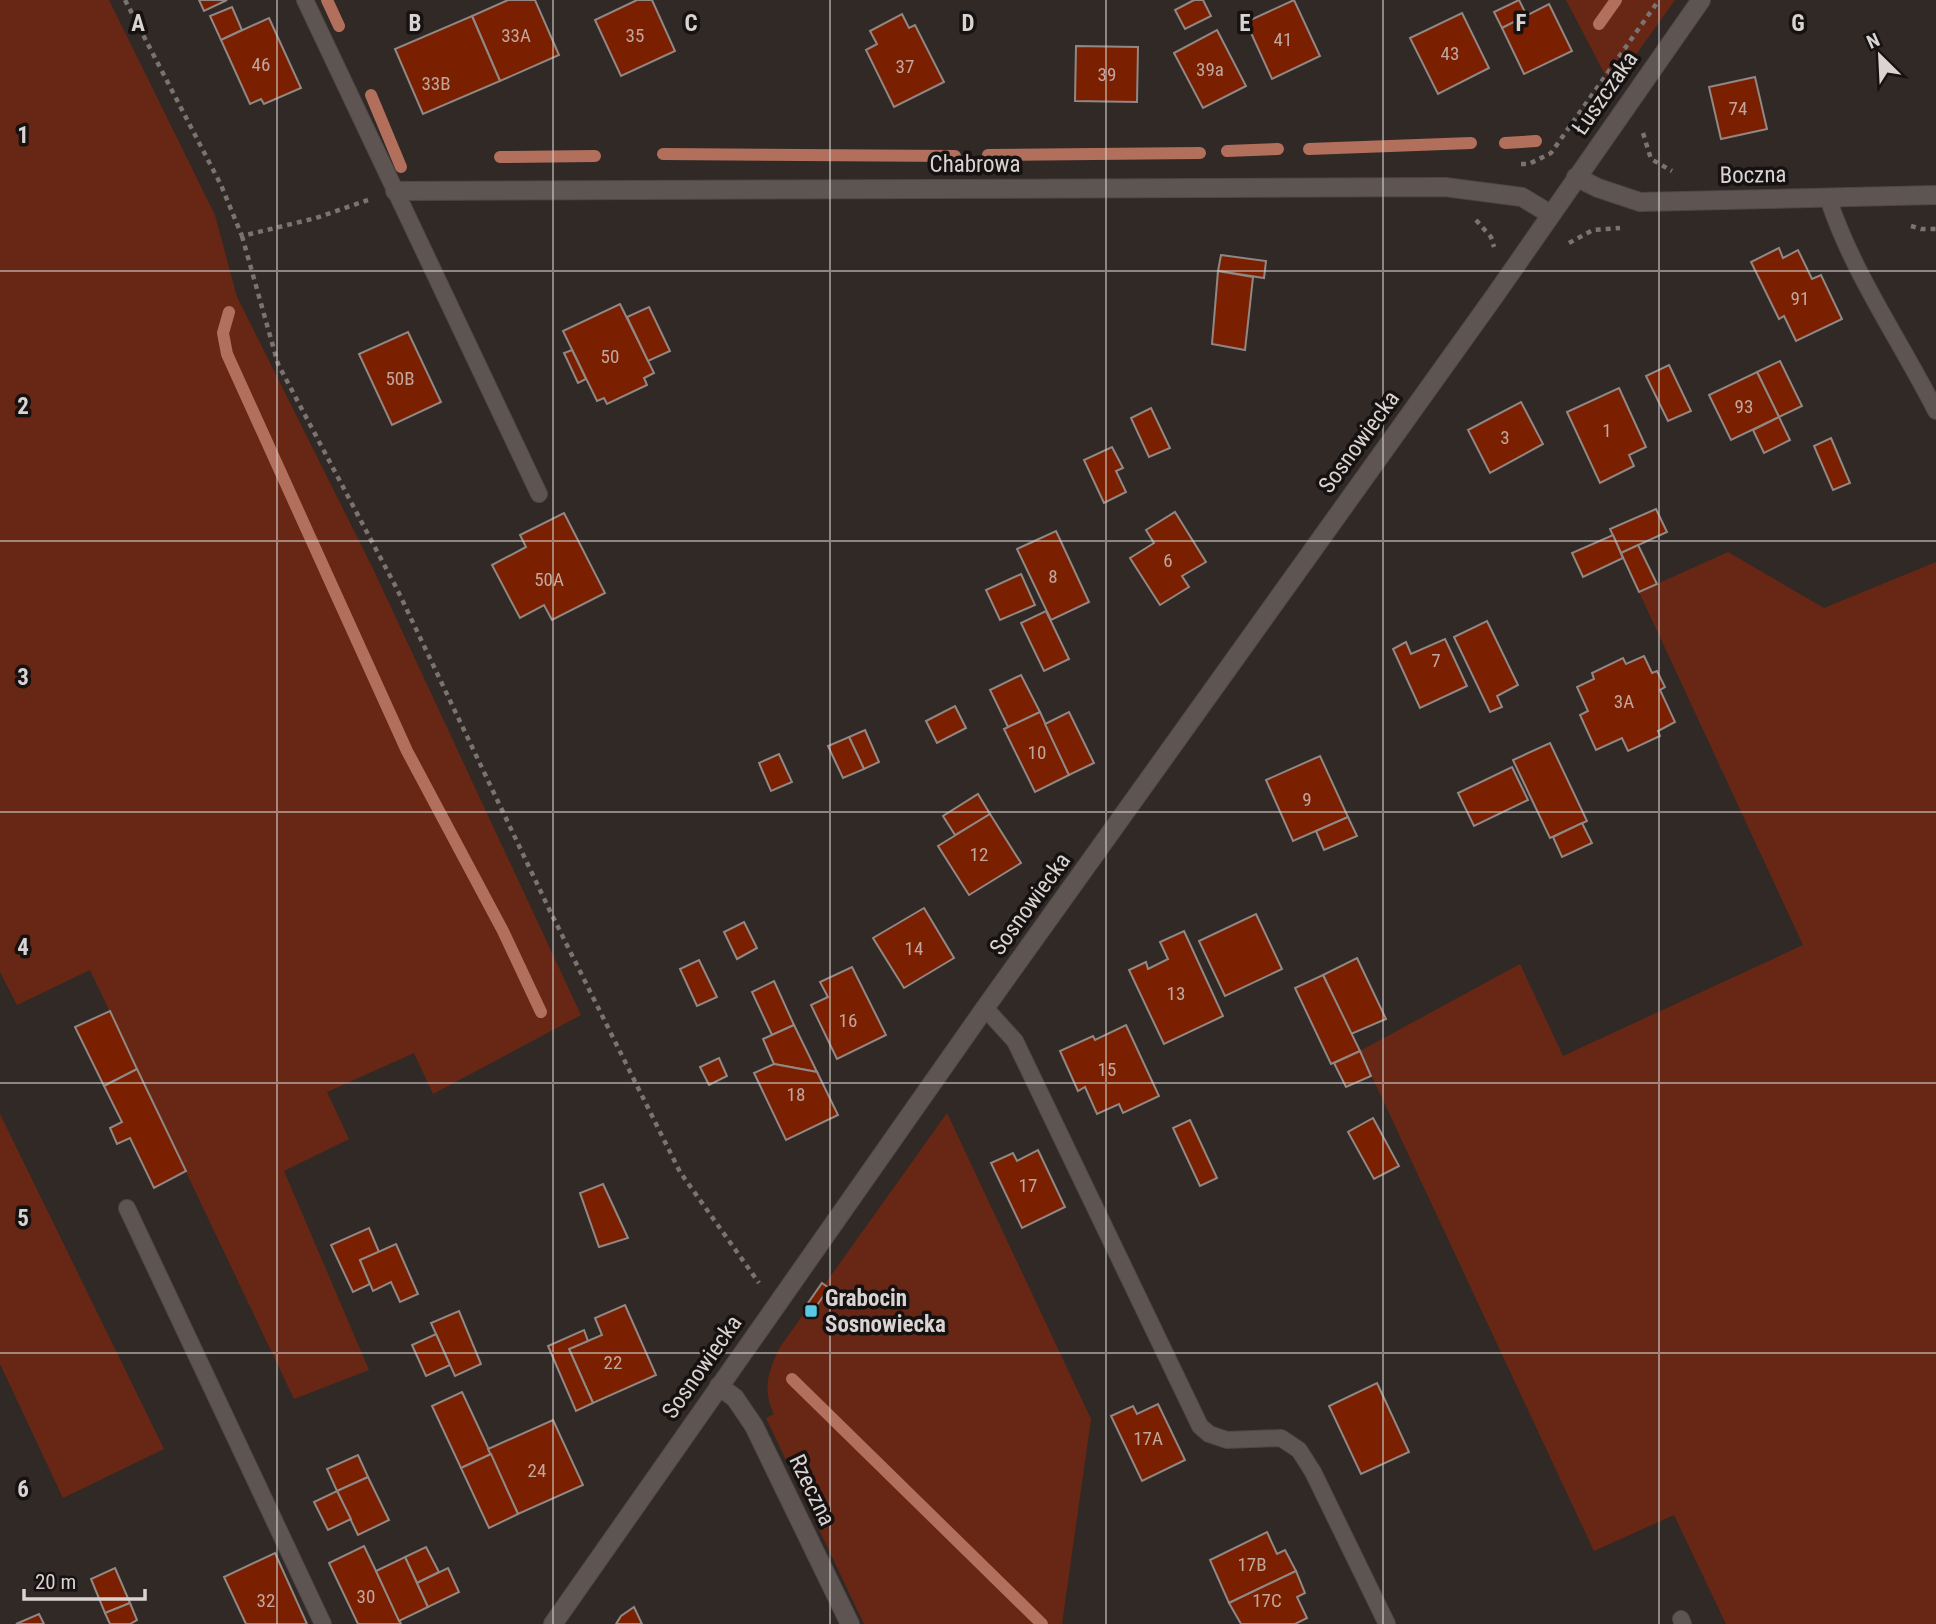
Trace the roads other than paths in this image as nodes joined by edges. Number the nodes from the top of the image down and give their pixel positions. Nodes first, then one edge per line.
1 (305, 0) edge
2 (1701, 0) edge
3 (1576, 177) junction
4 (395, 191) junction
5 (1936, 195) edge
6 (1828, 198) junction
7 (1550, 214) junction
8 (1936, 411) edge
9 (539, 494) dead end
10 (985, 1008) junction
11 (127, 1208) dead end
12 (719, 1386) junction
13 (323, 1624) edge
14 (553, 1624) edge
15 (850, 1624) edge
16 (1387, 1624) edge

1 - 4 lane
2 - 3 street, Łuszczaka
3 - 6 street, Boczna
3 - 7 street, Łuszczaka
4 - 7 street, Chabrowa
4 - 9 lane
5 - 6 street, Boczna
6 - 8 lane
7 - 10 street, Sosnowiecka
10 - 12 street, Sosnowiecka
10 - 16 lane
11 - 13 lane
12 - 14 street, Sosnowiecka
12 - 15 street, Rzeczna

